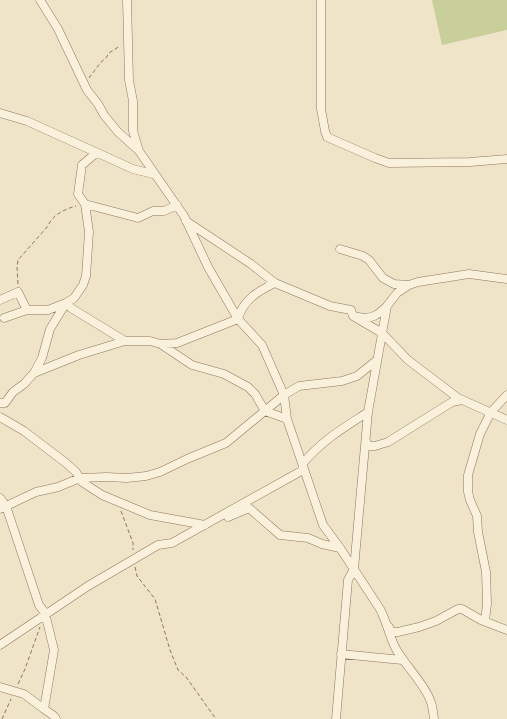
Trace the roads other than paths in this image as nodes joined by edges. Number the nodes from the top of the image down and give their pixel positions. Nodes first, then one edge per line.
1 (40, 0) edge
2 (127, 0) edge
3 (320, 0) edge
4 (0, 113) edge
5 (139, 151) junction
6 (96, 153) junction
7 (507, 159) edge
8 (153, 174) junction
9 (84, 204) junction
10 (177, 205) junction
11 (185, 220) junction
12 (340, 249) dead end
13 (507, 278) edge
14 (275, 283) junction
15 (409, 285) junction
16 (0, 300) edge
17 (66, 303) junction
18 (387, 306) junction
19 (26, 310) junction
20 (353, 316) junction
21 (4, 318) dead end
22 (238, 318) junction
23 (382, 333) junction
24 (126, 341) junction
25 (161, 344) junction
26 (42, 358) junction
27 (376, 360) junction
28 (55, 365) junction
29 (34, 373) junction
30 (284, 395) junction
31 (507, 395) edge
32 (462, 400) junction
33 (2, 403) edge
34 (265, 411) junction
35 (368, 412) junction
36 (491, 412) junction
37 (2, 418) edge
38 (287, 419) junction
39 (507, 420) edge
40 (366, 441) junction
41 (303, 470) junction
42 (80, 478) junction
43 (0, 499) edge
44 (3, 508) edge
45 (205, 526) junction
46 (340, 548) junction
47 (354, 569) junction
48 (45, 613) junction
49 (485, 621) junction
50 (388, 625) junction
51 (507, 630) edge
52 (0, 644) edge
53 (341, 654) junction
54 (402, 660) junction
55 (0, 687) edge
56 (44, 709) junction
57 (56, 719) edge
58 (336, 719) edge
59 (434, 719) edge

1 - 5 street
2 - 5 street
3 - 7 street
4 - 6 street
5 - 8 street
6 - 8 street
6 - 9 street
8 - 10 street
9 - 10 street
9 - 17 street
10 - 11 street
11 - 14 street
11 - 22 street
12 - 15 street
13 - 15 street
14 - 20 street
14 - 22 street
15 - 18 street
16 - 19 street
17 - 19 street
17 - 24 street
17 - 26 street
18 - 20 street
18 - 23 street
19 - 21 street
20 - 23 street
22 - 25 street
22 - 30 street
23 - 27 street
23 - 32 street
24 - 25 street
24 - 28 street
25 - 34 street
26 - 28 street
26 - 29 street
27 - 30 street
27 - 35 street
28 - 29 street
29 - 33 street
30 - 34 street
30 - 38 street
31 - 36 street
32 - 36 street
32 - 40 street
33 - 37 street
34 - 38 street
34 - 42 street
35 - 40 street
35 - 41 street
36 - 39 street
36 - 49 street
37 - 42 street
38 - 41 street
40 - 47 street
41 - 45 street
41 - 46 street
42 - 44 street
42 - 45 street
43 - 44 street
44 - 48 street
45 - 46 street
45 - 48 street
46 - 47 street
47 - 50 street
47 - 53 street
48 - 52 street
48 - 56 street
49 - 50 street
49 - 51 street
50 - 54 street
53 - 54 street
53 - 58 street
54 - 59 street
55 - 56 street
56 - 57 street

